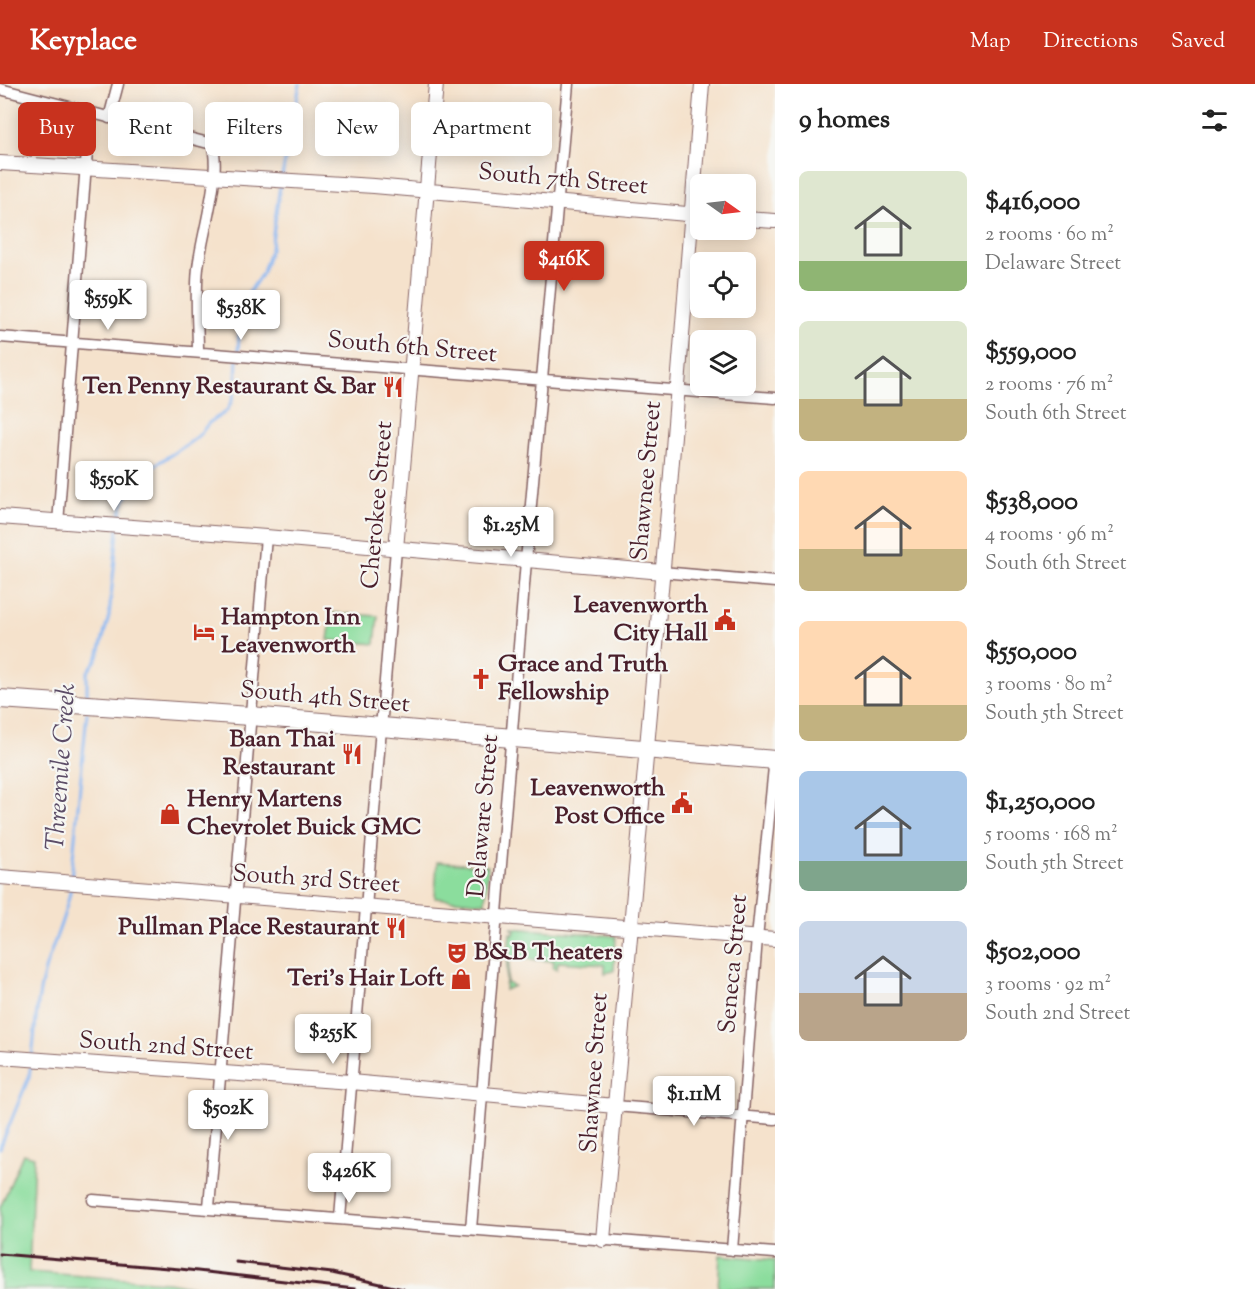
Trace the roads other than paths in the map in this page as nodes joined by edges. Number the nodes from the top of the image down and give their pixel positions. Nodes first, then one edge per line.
1 (118, 84) edge
2 (436, 84) edge
3 (568, 84) edge
4 (702, 84) edge
5 (0, 89) edge
6 (49, 102) edge
7 (114, 102) edge
8 (193, 139) edge
9 (85, 156) edge
10 (0, 164) edge
11 (84, 169) junction
12 (698, 174) edge
13 (215, 176) junction
14 (427, 191) junction
15 (558, 202) junction
16 (690, 214) edge
17 (756, 220) edge
18 (775, 221) edge
19 (693, 240) edge
20 (0, 338) edge
21 (72, 343) junction
22 (198, 352) junction
23 (412, 370) junction
24 (542, 380) junction
25 (677, 391) junction
26 (775, 398) edge
27 (0, 518) edge
28 (58, 523) junction
29 (266, 537) junction
30 (396, 549) junction
31 (526, 561) junction
32 (662, 572) junction
33 (775, 582) edge
34 (0, 699) edge
35 (250, 716) junction
36 (382, 727) junction
37 (511, 739) junction
38 (646, 749) junction
39 (775, 752) edge
40 (775, 760) edge
41 (0, 877) edge
42 (234, 897) junction
43 (364, 907) junction
44 (497, 916) junction
45 (629, 927) junction
46 (757, 938) junction
47 (775, 939) edge
48 (2, 1057) edge
49 (220, 1073) junction
50 (351, 1082) junction
51 (482, 1095) junction
52 (615, 1106) junction
53 (743, 1116) junction
54 (775, 1119) edge
55 (93, 1200) dead end
56 (208, 1207) junction
57 (340, 1218) junction
58 (471, 1229) junction
59 (603, 1240) junction
60 (732, 1250) junction
61 (775, 1253) edge

1 - 7 street
2 - 14 street, Cherokee Street
3 - 15 street, Delaware Street
4 - 12 street, Shawnee Street
5 - 6 street
8 - 13 street
9 - 11 street
10 - 11 street, South 7th Street
11 - 13 street, South 7th Street
11 - 21 street
13 - 14 street, South 7th Street
13 - 22 street
14 - 15 street, South 7th Street
14 - 23 street, Cherokee Street
15 - 16 street, South 7th Street
15 - 24 street, Delaware Street
17 - 18 street
19 - 25 street, Shawnee Street
20 - 21 street, South 6th Street
21 - 22 street, South 6th Street
21 - 28 street
22 - 23 street, South 6th Street
23 - 24 street, South 6th Street
23 - 30 street, Cherokee Street
24 - 25 street, South 6th Street
24 - 31 street, Delaware Street
25 - 26 street, South 6th Street
25 - 32 street, Shawnee Street
27 - 28 street
28 - 29 street
29 - 30 street
29 - 35 street
30 - 31 street
30 - 36 street, Cherokee Street
31 - 32 street
31 - 37 street, Delaware Street
32 - 33 street
32 - 38 street, Shawnee Street
34 - 35 highway, South 4th Street
35 - 36 highway, South 4th Street
35 - 42 street
36 - 37 highway, South 4th Street
36 - 43 street, Cherokee Street
37 - 38 highway, South 4th Street
37 - 44 street, Delaware Street
38 - 40 highway, South 4th Street
38 - 45 street, Shawnee Street
39 - 40 street, Seneca Street
40 - 46 street, Seneca Street
41 - 42 street, South 3rd Street
42 - 43 street, South 3rd Street
42 - 49 street
43 - 44 street, South 3rd Street
43 - 50 street, Cherokee Street
44 - 45 street, South 3rd Street
44 - 51 street, Delaware Street
45 - 46 street, South 3rd Street
45 - 52 street, Shawnee Street
46 - 47 street, South 3rd Street
46 - 53 street, Seneca Street
48 - 49 street, South 2nd Street
49 - 50 street, South 2nd Street
49 - 56 street
50 - 51 street, South 2nd Street
50 - 57 street, Cherokee Street
51 - 52 street, South 2nd Street
51 - 58 street, Delaware Street
52 - 53 street
52 - 59 street, Shawnee Street
53 - 54 street
53 - 60 street, Seneca Street
55 - 56 street
56 - 57 street
57 - 58 street
58 - 59 street
59 - 60 street
60 - 61 street

